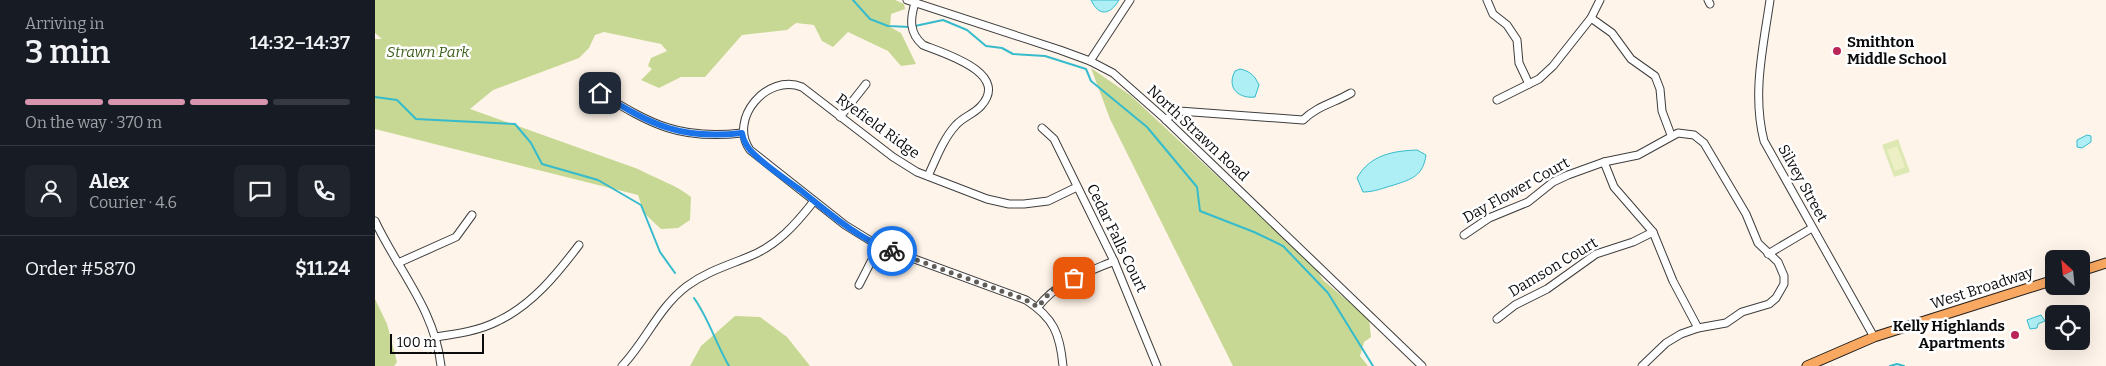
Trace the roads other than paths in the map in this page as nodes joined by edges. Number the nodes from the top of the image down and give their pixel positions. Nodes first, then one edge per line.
1 (907, 0) edge
2 (1130, 0) edge
3 (1487, 0) edge
4 (1600, 0) edge
5 (1770, 0) edge
6 (915, 3) junction
7 (1591, 18) junction
8 (1090, 61) junction
9 (866, 84) dead end
10 (1529, 84) junction
11 (600, 93) dead end
12 (1351, 93) dead end
13 (1497, 100) dead end
14 (840, 116) junction
15 (1166, 120) junction
16 (1041, 128) dead end
17 (742, 133) junction
18 (1671, 135) junction
19 (1604, 162) junction
20 (928, 176) junction
21 (1077, 187) junction
22 (814, 201) junction
23 (472, 215) dead end
24 (375, 221) edge
25 (1812, 228) junction
26 (1653, 232) junction
27 (1463, 235) dead end
28 (579, 245) dead end
29 (879, 246) junction
30 (1768, 254) junction
31 (1114, 261) junction
32 (2106, 263) edge
33 (398, 264) junction
34 (2090, 268) edge
35 (2045, 283) edge
36 (859, 284) dead end
37 (1038, 307) junction
38 (1497, 319) dead end
39 (1698, 328) junction
40 (435, 337) junction
41 (1874, 337) junction
42 (441, 366) edge
43 (622, 366) edge
44 (1063, 366) edge
45 (1157, 366) edge
46 (1422, 366) edge
47 (1642, 366) edge
48 (1807, 366) edge

1 - 6 street, North Strawn Road
2 - 8 street
3 - 10 street
4 - 7 street
5 - 25 street, Silvey Street
6 - 8 street, North Strawn Road
6 - 20 street
7 - 10 street
7 - 18 street
8 - 15 street, North Strawn Road
9 - 14 street
10 - 13 street
11 - 17 street
12 - 15 street
14 - 17 street, Ryefield Ridge
14 - 20 street, Ryefield Ridge
15 - 46 street, North Strawn Road
16 - 21 street, Cedar Falls Court
17 - 22 street
18 - 19 street, Day Flower Court
18 - 30 street
19 - 26 street
19 - 27 street, Day Flower Court
20 - 21 street, Ryefield Ridge
21 - 31 street, Cedar Falls Court
22 - 29 street
22 - 43 street
23 - 33 street
24 - 33 street
25 - 30 street
25 - 41 street, Silvey Street
26 - 38 street, Damson Court
26 - 39 street
28 - 40 street
29 - 36 street
29 - 37 street
30 - 39 street
31 - 37 street
31 - 45 street, Cedar Falls Court
32 - 34 main road
33 - 40 street
35 - 41 main road, West Broadway
37 - 44 street
39 - 47 street
40 - 42 street
41 - 48 main road, West Broadway

